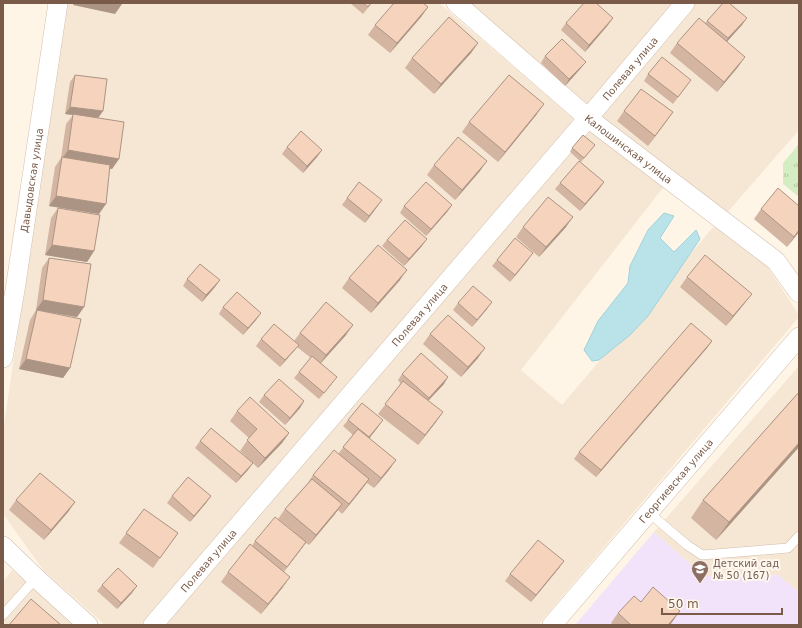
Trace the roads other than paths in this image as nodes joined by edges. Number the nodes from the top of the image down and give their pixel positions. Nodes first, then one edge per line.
1 (58, 3) edge
2 (456, 3) edge
3 (685, 3) edge
4 (588, 118) junction
5 (799, 294) edge
6 (799, 336) edge
7 (3, 358) edge
8 (648, 512) junction
9 (799, 536) edge
10 (3, 546) edge
11 (36, 578) junction
12 (3, 615) edge
13 (88, 625) edge
14 (153, 625) edge
15 (552, 625) edge

1 - 7 street, Давыдовская улица
2 - 4 street, Калошинская улица
3 - 4 street, Полевая улица
4 - 5 street, Калошинская улица
4 - 14 street, Полевая улица
6 - 8 street, Георгиевская улица
8 - 9 lane
8 - 15 street, Георгиевская улица
10 - 11 street
11 - 12 lane
11 - 13 street

